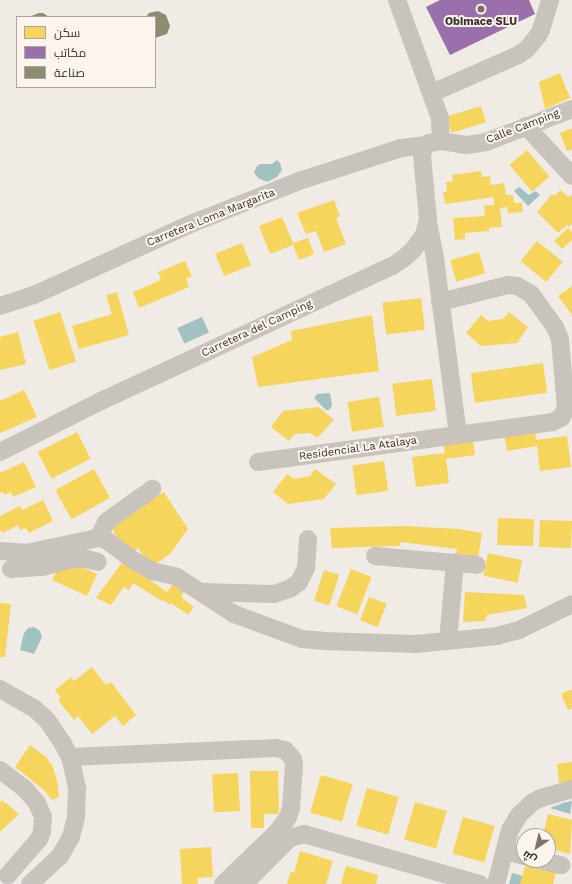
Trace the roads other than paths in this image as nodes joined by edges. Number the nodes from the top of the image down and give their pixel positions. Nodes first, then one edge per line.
1 (397, 0) edge
2 (550, 0) edge
3 (432, 93) junction
4 (572, 108) edge
5 (526, 126) junction
6 (434, 143) junction
7 (572, 176) edge
8 (428, 219) junction
9 (413, 250) junction
10 (435, 258) junction
11 (440, 302) junction
12 (0, 306) edge
13 (569, 397) edge
14 (458, 435) junction
15 (0, 452) edge
16 (258, 462) dead end
17 (152, 489) dead end
18 (98, 538) junction
19 (308, 539) dead end
20 (0, 551) edge
21 (375, 556) dead end
22 (98, 562) dead end
23 (455, 562) junction
24 (22, 563) junction
25 (477, 565) dead end
26 (201, 592) junction
27 (572, 604) edge
28 (448, 641) junction
29 (0, 689) edge
30 (70, 757) junction
31 (0, 770) edge
32 (572, 789) edge
33 (505, 851) junction
34 (516, 854) edge
35 (556, 864) edge
36 (561, 865) dead end
37 (8, 878) edge
38 (30, 884) edge
39 (223, 884) edge
40 (244, 884) edge
41 (480, 884) edge
42 (496, 884) edge

1 - 3 street, Carretera del Camping
2 - 3 street
3 - 6 street, Carretera del Camping
4 - 5 street, Calle Camping
5 - 6 street, Calle Camping
5 - 7 street
6 - 8 street, Carretera del Camping
6 - 12 street, Carretera Loma Margarita
8 - 9 street, Carretera del Camping
8 - 10 street
9 - 10 street
9 - 15 street, Carretera del Camping
10 - 11 street
11 - 13 street, Residencial La Atalaya
11 - 14 street
13 - 14 street, Residencial La Atalaya
14 - 16 street, Residencial La Atalaya
17 - 18 street
18 - 24 street
18 - 26 street
19 - 26 street
20 - 24 street
21 - 23 street
22 - 24 street
23 - 25 street
23 - 28 street
26 - 28 street
27 - 28 street
29 - 30 street
30 - 38 street
30 - 39 street
31 - 37 street
32 - 33 street
33 - 34 street
33 - 42 street
35 - 36 street
40 - 41 street

